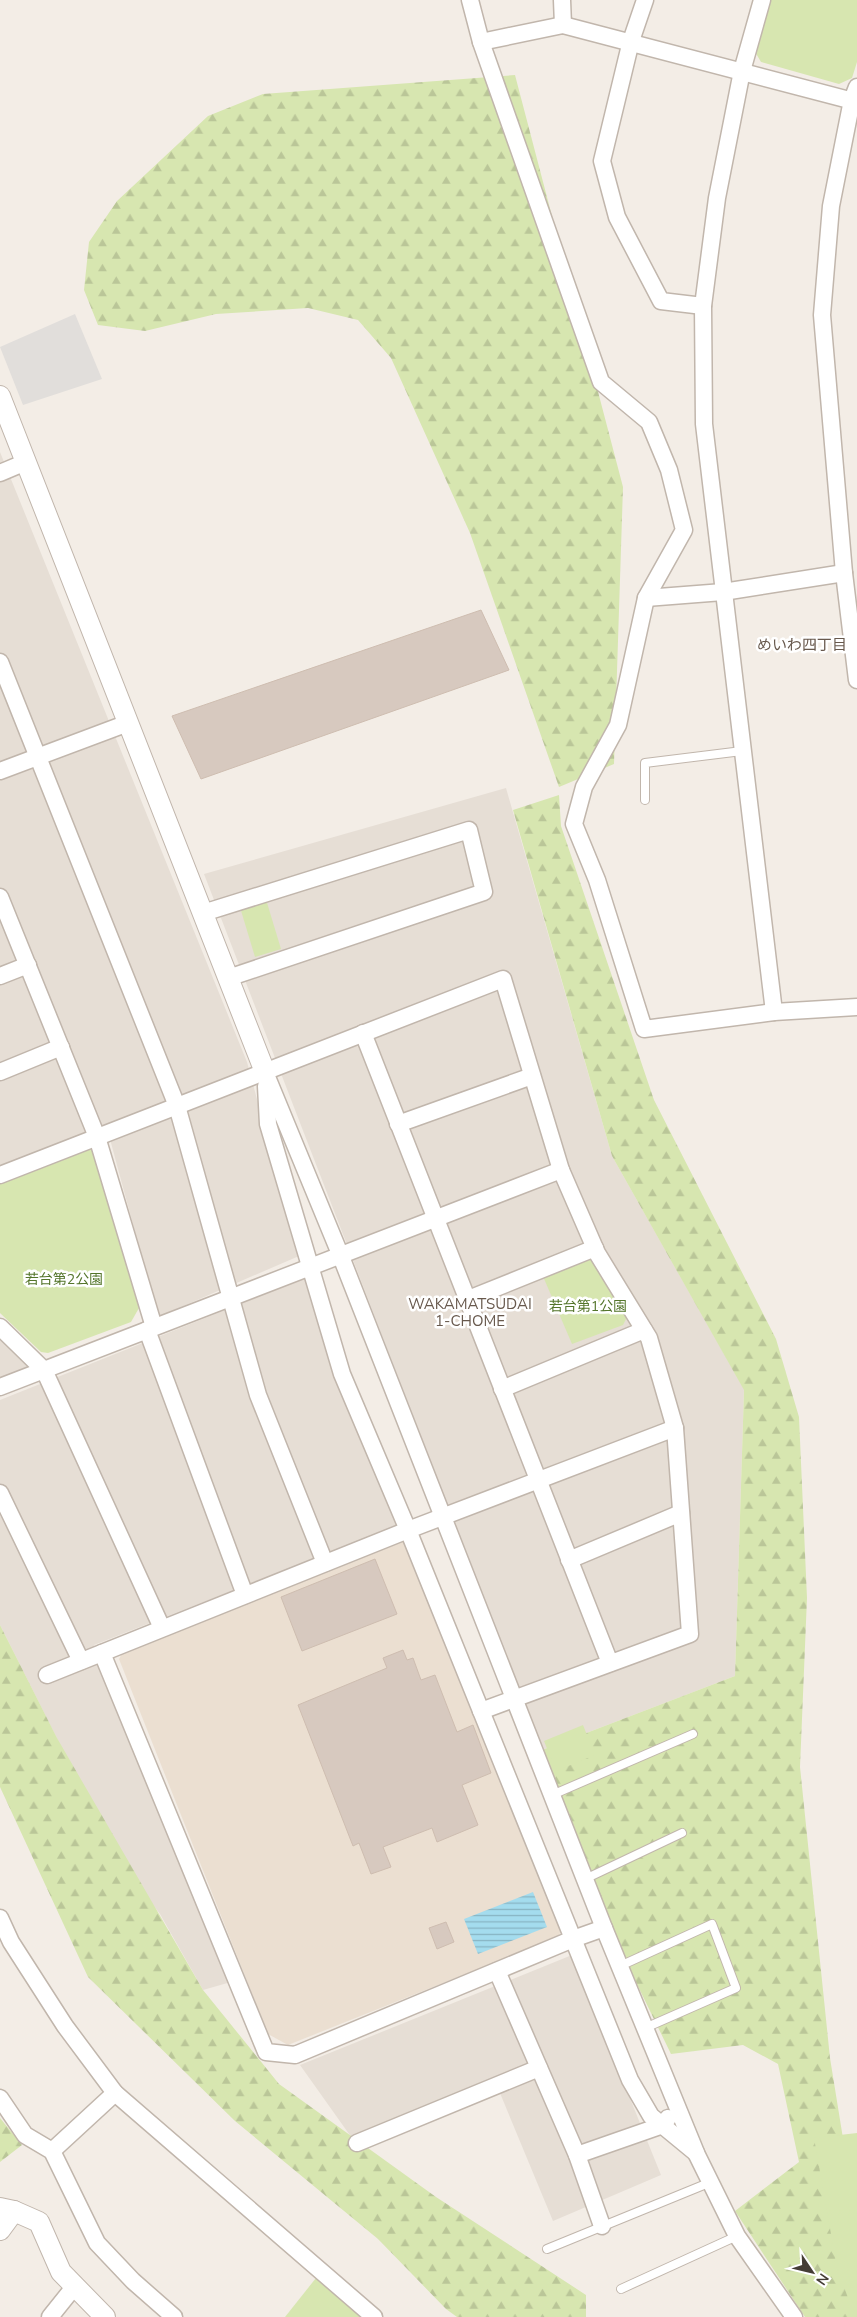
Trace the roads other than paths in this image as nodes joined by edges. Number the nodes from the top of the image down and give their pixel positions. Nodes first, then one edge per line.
1 (470, 0) edge
2 (562, 0) edge
3 (645, 0) edge
4 (762, 0) edge
5 (563, 25) junction
6 (631, 41) junction
7 (481, 42) junction
8 (742, 71) junction
9 (855, 96) edge
10 (703, 306) junction
11 (0, 396) edge
12 (26, 462) junction
13 (0, 473) edge
14 (844, 573) junction
15 (723, 592) junction
16 (646, 598) junction
17 (0, 662) edge
18 (857, 680) edge
19 (128, 723) junction
20 (742, 751) junction
21 (38, 756) junction
22 (0, 771) edge
23 (646, 800) dead end
24 (0, 897) edge
25 (203, 913) junction
26 (28, 965) junction
27 (0, 976) edge
28 (228, 978) junction
29 (857, 1006) edge
30 (774, 1012) junction
31 (363, 1033) junction
32 (61, 1047) junction
33 (0, 1072) edge
34 (265, 1072) junction
35 (532, 1076) junction
36 (177, 1106) junction
37 (398, 1124) junction
38 (97, 1137) junction
39 (561, 1170) junction
40 (0, 1175) edge
41 (434, 1219) junction
42 (595, 1248) junction
43 (340, 1255) junction
44 (310, 1266) junction
45 (232, 1297) junction
46 (466, 1300) junction
47 (0, 1327) edge
48 (151, 1328) junction
49 (644, 1330) junction
50 (44, 1370) junction
51 (0, 1387) edge
52 (502, 1389) junction
53 (675, 1428) junction
54 (538, 1480) junction
55 (0, 1493) edge
56 (681, 1512) junction
57 (443, 1516) junction
58 (408, 1530) junction
59 (569, 1560) junction
60 (325, 1563) junction
61 (245, 1595) junction
62 (162, 1628) junction
63 (102, 1653) junction
64 (81, 1661) junction
65 (610, 1663) junction
66 (46, 1675) dead end
67 (514, 1699) junction
68 (481, 1711) junction
69 (693, 1734) dead end
70 (552, 1795) junction
71 (682, 1833) dead end
72 (585, 1879) junction
73 (0, 1918) edge
74 (604, 1928) junction
75 (573, 1939) junction
76 (620, 1966) junction
77 (496, 1971) junction
78 (645, 2028) junction
79 (539, 2068) junction
80 (115, 2093) junction
81 (0, 2098) edge
82 (678, 2106) junction
83 (663, 2125) junction
84 (357, 2143) dead end
85 (52, 2151) junction
86 (577, 2155) junction
87 (697, 2155) junction
88 (711, 2182) junction
89 (7, 2210) edge
90 (602, 2226) junction
91 (0, 2230) edge
92 (737, 2236) junction
93 (547, 2249) dead end
94 (74, 2287) junction
95 (620, 2289) dead end
96 (50, 2317) edge
97 (105, 2317) edge
98 (174, 2317) edge
99 (374, 2317) edge
100 (794, 2317) edge

1 - 7 street
2 - 5 street
3 - 6 street
4 - 8 street
5 - 6 street
5 - 7 street
6 - 8 street
6 - 10 street
7 - 16 street
8 - 9 street
8 - 10 street
9 - 14 street
10 - 15 street
11 - 12 street
12 - 13 street
12 - 19 street
14 - 15 street
14 - 18 street
15 - 16 street
15 - 20 street
16 - 30 street
17 - 21 street
19 - 21 street
19 - 25 street
20 - 23 lane
20 - 30 street
21 - 22 street
21 - 36 street
24 - 26 street
25 - 28 street
25 - 28 street
26 - 27 street
26 - 32 street
28 - 34 street
29 - 30 street
31 - 34 street
31 - 35 street
31 - 37 street
32 - 33 street
32 - 38 street
34 - 36 street
34 - 43 street
34 - 44 street
35 - 37 street
35 - 39 street
36 - 38 street
36 - 45 street
37 - 41 street
38 - 40 street
38 - 48 street
39 - 41 street
39 - 42 street
41 - 43 street
41 - 46 street
42 - 46 street
42 - 49 street
43 - 44 street
43 - 57 street
44 - 45 street
44 - 58 street
45 - 48 street
45 - 60 street
46 - 52 street
47 - 50 street
48 - 50 street
48 - 61 street
49 - 52 street
49 - 53 street
50 - 51 street
50 - 62 street
52 - 54 street
53 - 54 street
53 - 56 street
54 - 57 street
54 - 59 street
55 - 64 street
56 - 59 street
56 - 65 street
57 - 58 street
57 - 67 street
58 - 60 street
58 - 68 street
59 - 65 street
60 - 61 street
61 - 62 street
62 - 63 street
63 - 64 street
63 - 77 street
64 - 66 street
65 - 67 street
67 - 68 street
67 - 70 street
68 - 75 street
69 - 70 lane
70 - 72 street
71 - 72 lane
72 - 74 street
73 - 80 street
74 - 75 street
74 - 76 street
75 - 77 street
75 - 83 street
76 - 78 street
76 - 78 lane
77 - 79 street
78 - 82 street
79 - 84 street
79 - 86 street
80 - 85 street
80 - 99 street
81 - 85 street
82 - 83 street
82 - 87 street
83 - 86 street
83 - 87 street
85 - 98 street
86 - 90 street
87 - 88 street
88 - 90 lane
88 - 92 street
89 - 91 street
89 - 94 street
90 - 93 lane
92 - 95 lane
92 - 100 street
94 - 96 street
94 - 97 street

